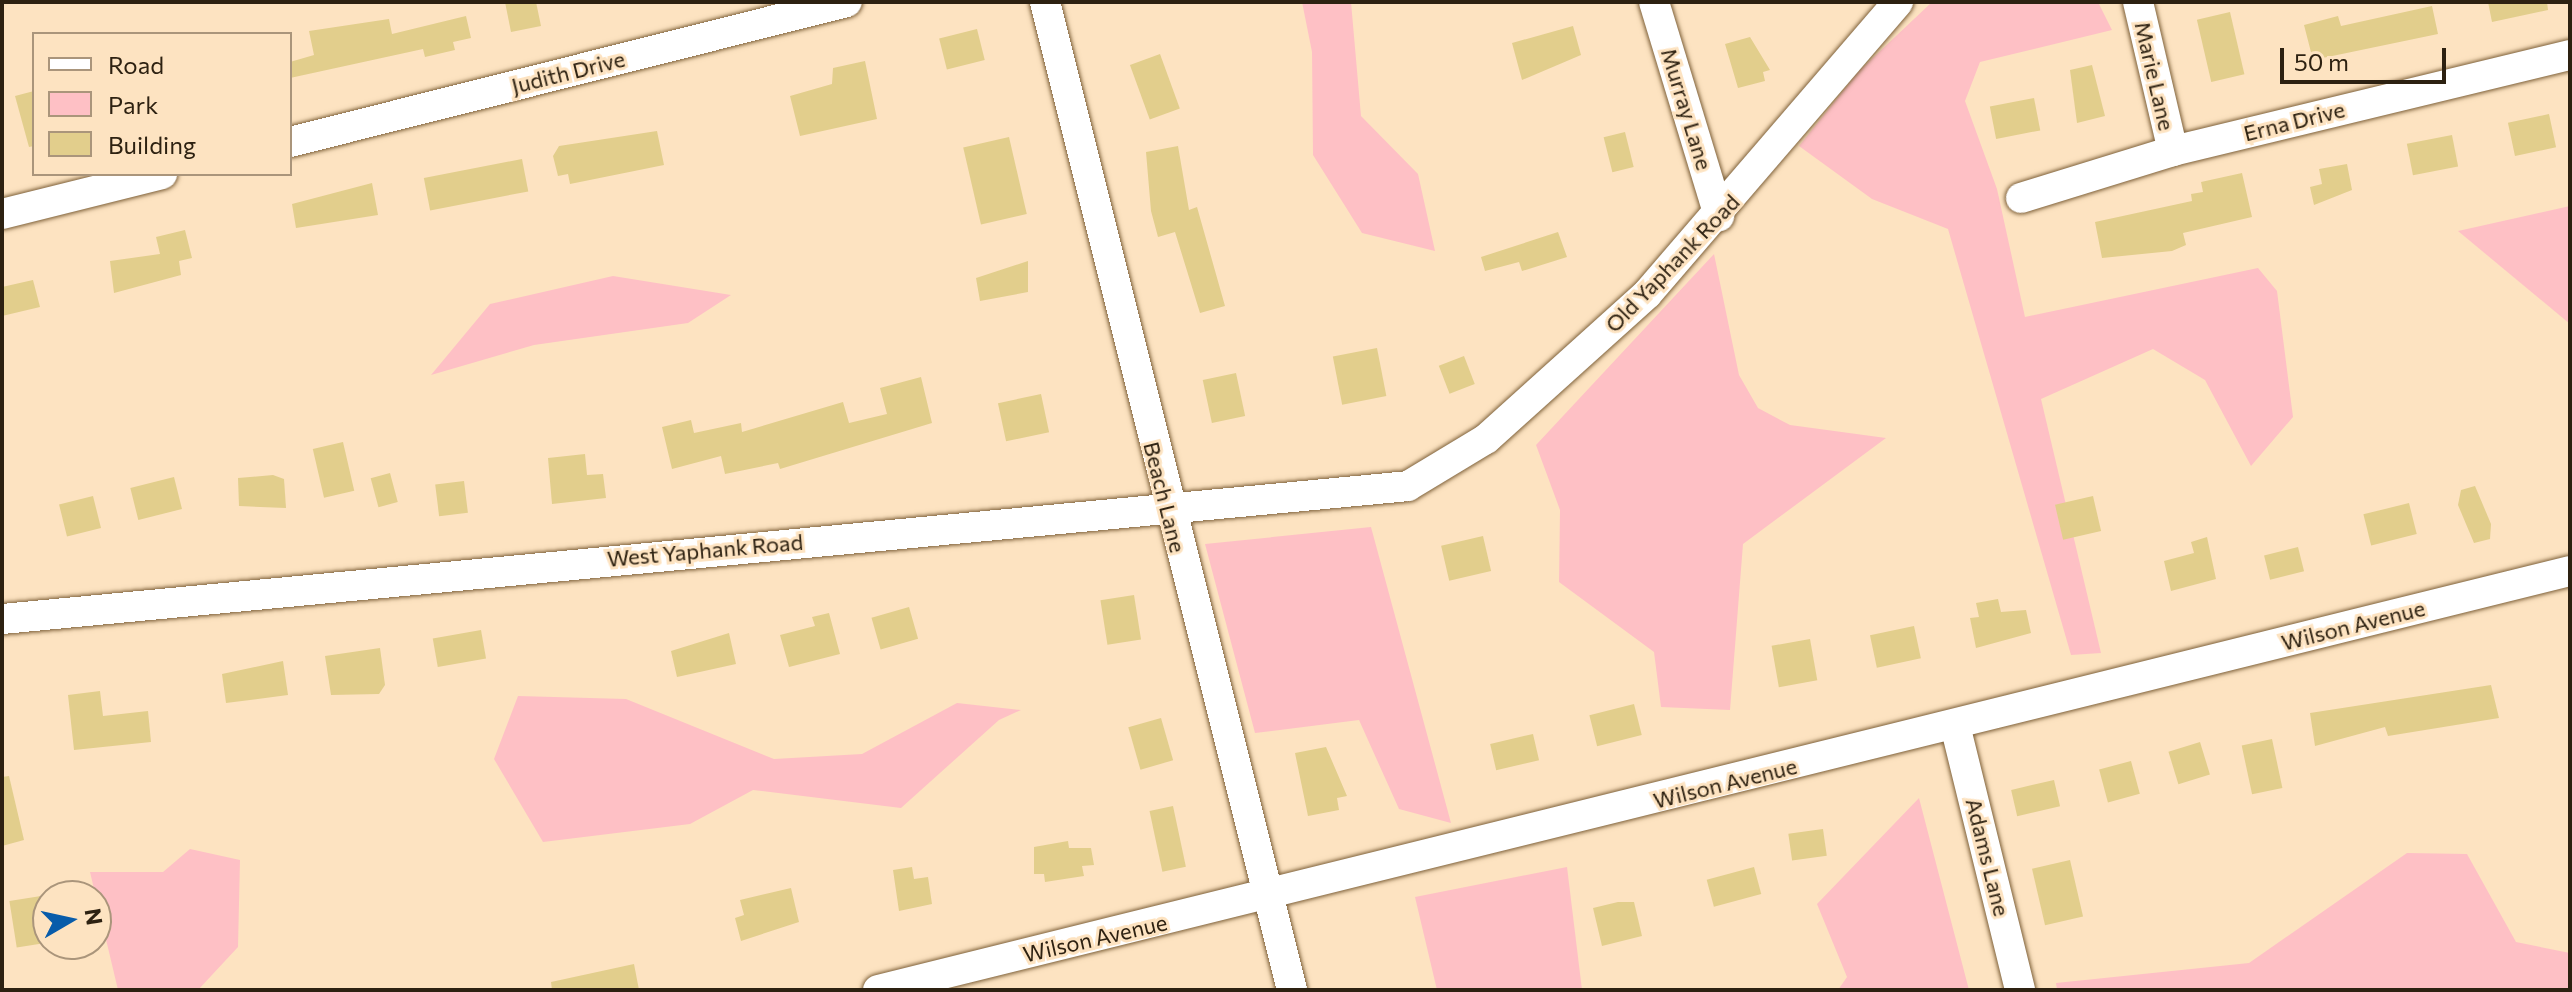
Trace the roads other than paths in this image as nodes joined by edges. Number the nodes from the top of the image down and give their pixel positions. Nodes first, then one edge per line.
1 (847, 2) edge
2 (1045, 2) edge
3 (1654, 2) edge
4 (1898, 2) edge
5 (2138, 2) edge
6 (2570, 55) edge
7 (292, 141) edge
8 (2173, 151) junction
9 (154, 176) edge
10 (2021, 198) dead end
11 (2, 214) edge
12 (1719, 216) junction
13 (1408, 486) joint
14 (1168, 509) junction
15 (2570, 571) edge
16 (2, 619) edge
17 (1955, 725) junction
18 (1269, 897) junction
19 (878, 990) edge
20 (1292, 990) edge
21 (2020, 990) edge

1 - 7 street, Judith Drive
2 - 14 street, Beach Lane
3 - 12 street, Murray Lane
4 - 12 street, Old Yaphank Road
5 - 8 street, Marie Lane
6 - 8 street, Erna Drive
8 - 10 street, Erna Drive
9 - 11 street
12 - 13 street, Old Yaphank Road
13 - 14 street, West Yaphank Road
14 - 16 street, West Yaphank Road
14 - 18 street, Beach Lane
15 - 17 street, Wilson Avenue
17 - 18 street, Wilson Avenue
17 - 21 street, Adams Lane
18 - 19 street, Wilson Avenue
18 - 20 street, Beach Lane

